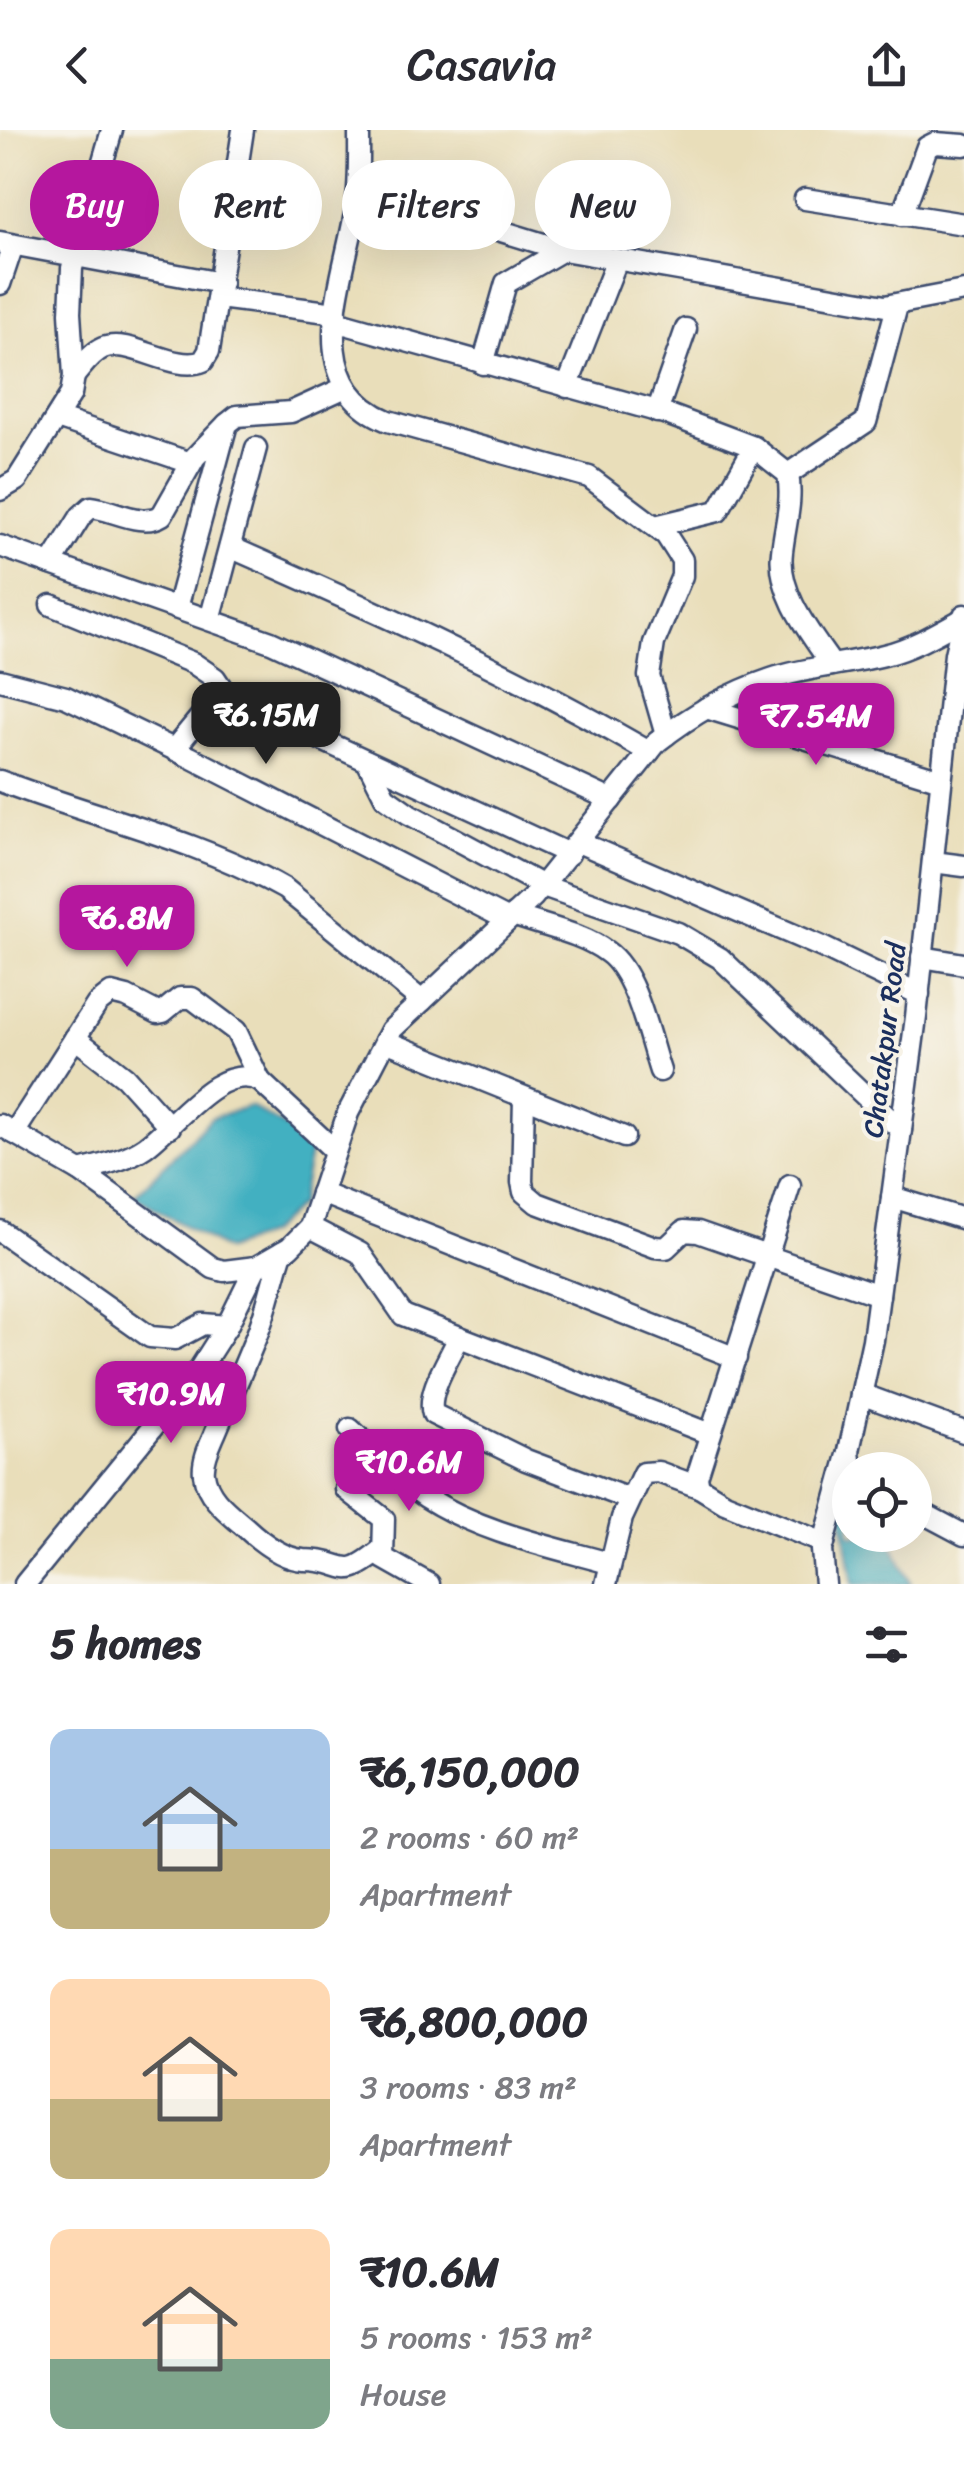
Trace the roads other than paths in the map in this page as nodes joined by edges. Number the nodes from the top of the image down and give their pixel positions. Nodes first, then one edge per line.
1 (90, 130) edge
2 (243, 130) edge
3 (359, 130) edge
4 (111, 135) edge
5 (964, 145) edge
6 (358, 160) edge
7 (805, 200) dead end
8 (902, 215) junction
9 (964, 224) edge
10 (6, 244) edge
11 (348, 250) edge
12 (563, 250) joint
13 (75, 257) junction
14 (618, 260) junction
15 (0, 284) edge
16 (220, 290) junction
17 (964, 292) edge
18 (897, 306) junction
19 (336, 317) junction
20 (686, 329) dead end
21 (482, 364) junction
22 (74, 376) junction
23 (346, 387) junction
24 (567, 387) junction
25 (658, 412) junction
26 (57, 418) junction
27 (227, 424) junction
28 (754, 447) junction
29 (256, 448) dead end
30 (191, 463) junction
31 (788, 474) junction
32 (0, 490) edge
33 (655, 526) junction
34 (0, 546) edge
35 (230, 546) junction
36 (51, 564) junction
37 (52, 605) dead end
38 (177, 608) junction
39 (962, 617) edge
40 (210, 620) junction
41 (832, 665) junction
42 (958, 671) edge
43 (0, 682) edge
44 (227, 696) junction
45 (706, 708) junction
46 (666, 735) junction
47 (174, 749) junction
48 (649, 752) junction
49 (367, 761) junction
50 (941, 780) junction
51 (0, 781) edge
52 (611, 800) junction
53 (574, 848) junction
54 (932, 862) junction
55 (964, 866) edge
56 (542, 886) junction
57 (510, 918) junction
58 (922, 957) junction
59 (964, 964) edge
60 (919, 994) junction
61 (422, 1001) junction
62 (75, 1038) junction
63 (385, 1041) junction
64 (660, 1071) dead end
65 (260, 1081) junction
66 (524, 1098) junction
67 (170, 1127) junction
68 (7, 1129) edge
69 (901, 1130) junction
70 (624, 1137) dead end
71 (334, 1150) junction
72 (80, 1171) junction
73 (790, 1185) dead end
74 (321, 1193) junction
75 (892, 1197) junction
76 (964, 1219) edge
77 (310, 1227) junction
78 (0, 1232) edge
79 (282, 1252) junction
80 (768, 1256) junction
81 (256, 1267) junction
82 (879, 1295) junction
83 (227, 1326) junction
84 (459, 1338) junction
85 (736, 1358) junction
86 (861, 1394) junction
87 (350, 1429) dead end
88 (964, 1432) edge
89 (710, 1434) junction
90 (851, 1452) edge
91 (699, 1487) junction
92 (346, 1489) dead end
93 (629, 1499) junction
94 (832, 1517) edge
95 (932, 1518) edge
96 (964, 1535) edge
97 (824, 1543) junction
98 (380, 1550) junction
99 (607, 1574) edge
100 (420, 1582) edge
101 (25, 1584) edge
102 (825, 1584) edge

1 - 4 street
2 - 16 street
3 - 6 street
4 - 13 street
5 - 8 street
7 - 8 street
8 - 9 street
10 - 13 street
10 - 15 street
11 - 19 street
12 - 14 street
12 - 21 street
13 - 16 street
13 - 22 street
14 - 18 street
14 - 24 street
16 - 19 street
16 - 22 street
17 - 18 street
18 - 31 street
19 - 21 street
19 - 23 street
20 - 25 street
21 - 24 street
22 - 26 street
23 - 27 street
23 - 33 street
24 - 25 street
25 - 28 street
26 - 30 street
26 - 32 street
27 - 30 street
27 - 38 street
28 - 31 street
28 - 33 street
29 - 35 street
30 - 36 street
31 - 41 street
33 - 46 street
34 - 36 street
35 - 40 street
35 - 48 street
36 - 38 street
37 - 44 street
38 - 40 street
39 - 41 street
39 - 42 street, Chatakpur Road
40 - 52 street
41 - 45 street
42 - 50 street, Chatakpur Road
43 - 47 street
44 - 47 street
44 - 49 street
45 - 46 street
45 - 50 street
46 - 48 street
47 - 57 street
48 - 52 street
49 - 53 street
49 - 56 street
50 - 54 street, Chatakpur Road
51 - 61 street
52 - 53 street
53 - 56 street
53 - 60 street
54 - 55 street
54 - 58 street, Chatakpur Road
56 - 57 street
56 - 69 street
57 - 61 street
57 - 64 street
58 - 59 street
58 - 60 street, Chatakpur Road
60 - 69 street, Chatakpur Road
61 - 63 street
62 - 65 street
62 - 67 street
62 - 68 street
63 - 66 street
63 - 71 street
65 - 67 street
65 - 71 street
66 - 70 street
66 - 80 street
67 - 72 street
68 - 72 street
69 - 75 street, Chatakpur Road
71 - 74 street
72 - 81 street
73 - 80 street
74 - 77 street
74 - 85 street
75 - 76 street
75 - 82 street, Chatakpur Road
77 - 79 street
77 - 84 street
78 - 83 street
79 - 81 street
79 - 98 street
80 - 82 street
80 - 85 street
81 - 83 street
82 - 86 street, Chatakpur Road
83 - 101 street
84 - 89 street
84 - 93 street
85 - 89 street
86 - 88 street
86 - 90 street, Chatakpur Road
87 - 99 street
89 - 91 street
91 - 93 street
91 - 97 street
92 - 98 street
93 - 99 street
94 - 97 street, Chatakpur Road
95 - 96 street
97 - 102 street, Chatakpur Road
98 - 100 street

